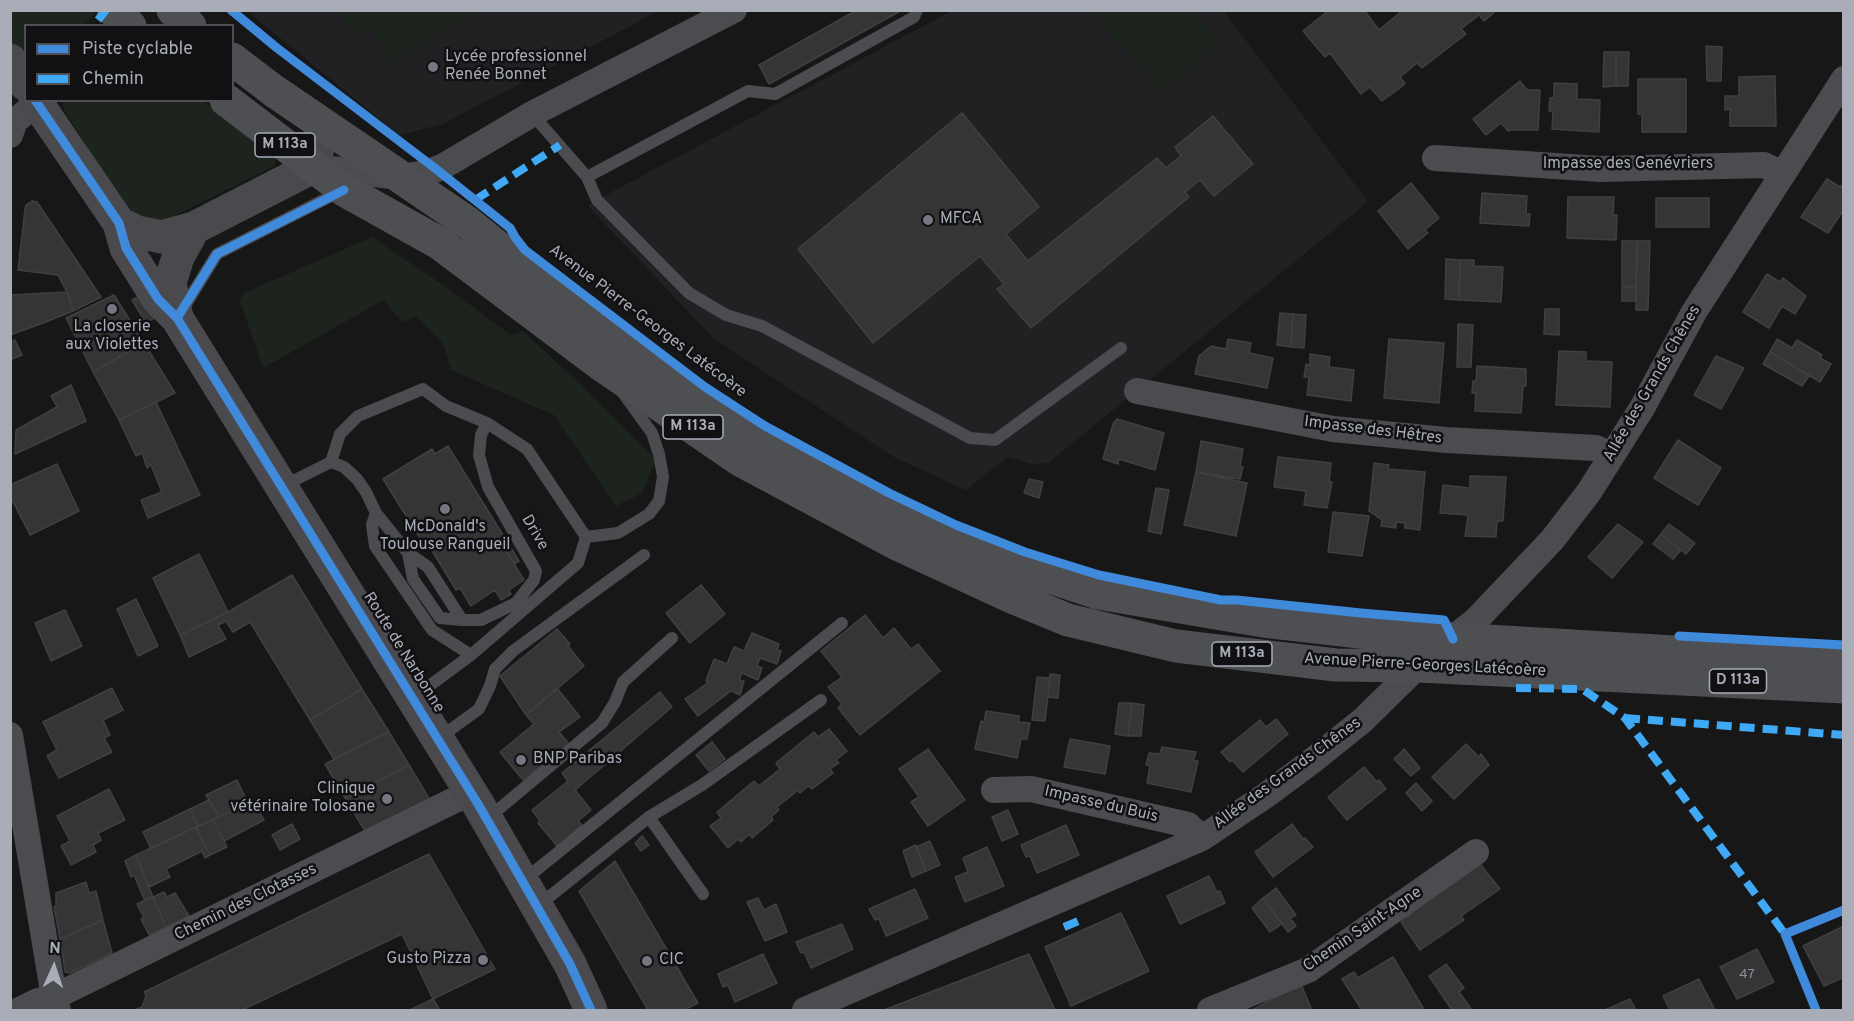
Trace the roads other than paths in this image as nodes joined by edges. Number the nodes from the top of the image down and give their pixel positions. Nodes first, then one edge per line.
1 (113, 10) edge
2 (734, 10) edge
3 (917, 10) edge
4 (128, 24) edge
5 (10, 60) edge
6 (234, 61) edge
7 (1844, 79) edge
8 (24, 81) edge
9 (31, 102) edge
10 (38, 102) edge
11 (229, 102) edge
12 (532, 114) junction
13 (324, 126) junction
14 (10, 135) edge
15 (1435, 158) dead end
16 (313, 167) junction
17 (349, 169) junction
18 (1783, 174) junction
19 (400, 177) junction
20 (587, 177) junction
21 (118, 223) junction
22 (194, 228) junction
23 (177, 318) junction
24 (1120, 348) dead end
25 (603, 366) junction
26 (1137, 391) dead end
27 (487, 423) junction
28 (1611, 455) junction
29 (331, 462) junction
30 (282, 486) junction
31 (376, 513) junction
32 (586, 537) junction
33 (408, 553) junction
34 (644, 555) dead end
35 (462, 620) junction
36 (842, 623) dead end
37 (672, 638) dead end
38 (1453, 639) junction
39 (471, 654) junction
40 (1844, 662) edge
41 (1641, 663) junction
42 (1418, 666) junction
43 (1844, 687) edge
44 (413, 698) junction
45 (820, 700) dead end
46 (10, 735) edge
47 (438, 738) junction
48 (994, 790) dead end
49 (479, 805) junction
50 (649, 817) junction
51 (1202, 838) junction
52 (1476, 852) dead end
53 (530, 893) junction
54 (703, 894) dead end
55 (56, 1004) edge
56 (20, 1011) edge
57 (591, 1011) edge
58 (805, 1011) edge
59 (1210, 1011) edge

1 - 4 main road
2 - 12 street
3 - 20 lane
5 - 8 main road, Route de Narbonne
6 - 13 main road, Avenue Pierre-Georges Latécoère / M 113a
7 - 18 street, Allée des Grands Chênes
9 - 14 street
10 - 21 main road, Route de Narbonne
11 - 16 main road, Avenue Pierre-Georges Latécoère / M 113a
12 - 19 street
12 - 20 lane
13 - 16 main road
13 - 17 main road, Avenue Pierre-Georges Latécoère / M 113a
15 - 18 street, Impasse des Genévriers
16 - 17 main road, Avenue Pierre-Georges Latécoère / M 113a
16 - 22 main road
17 - 19 main road, Avenue Pierre-Georges Latécoère / M 113a
17 - 23 lane
17 - 25 main road, Avenue Pierre-Georges Latécoère / M 113a
18 - 28 street, Allée des Grands Chênes
19 - 38 main road, Avenue Pierre-Georges Latécoère / M 113a
20 - 24 lane
21 - 22 main road
21 - 23 main road, Route de Narbonne
22 - 23 main road, Route de Narbonne
23 - 30 main road, Route de Narbonne
25 - 32 lane
25 - 42 main road, Avenue Pierre-Georges Latécoère / M 113a
26 - 28 street, Impasse des Hêtres
27 - 29 lane
27 - 32 lane
27 - 35 lane, Drive
28 - 38 street, Allée des Grands Chênes
29 - 30 lane
29 - 31 lane, Drive
30 - 44 main road, Route de Narbonne
31 - 33 lane, Drive
31 - 39 lane
32 - 39 lane
33 - 35 lane, Drive
33 - 35 lane, Drive
34 - 47 lane
36 - 53 lane
37 - 49 lane
38 - 41 main road, Avenue Pierre-Georges Latécoère / M 113a
38 - 42 street, Allée des Grands Chênes
39 - 44 lane
40 - 41 main road, Avenue Pierre-Georges Latécoère / D 113a
41 - 42 main road, Avenue Pierre-Georges Latécoère / M 113a
41 - 43 main road, Avenue Pierre-Georges Latécoère / D 113a
42 - 51 street, Allée des Grands Chênes
44 - 47 main road, Route de Narbonne
45 - 50 lane
46 - 55 street
47 - 49 main road, Route de Narbonne
48 - 51 street, Impasse du Buis
49 - 53 main road, Route de Narbonne
49 - 55 street, Chemin des Clotasses
50 - 53 lane
50 - 54 lane
51 - 58 street, Allée des Grands Chênes
52 - 59 street, Chemin Saint-Agne
53 - 57 main road, Route de Narbonne
55 - 56 street, Chemin des Clotasses

